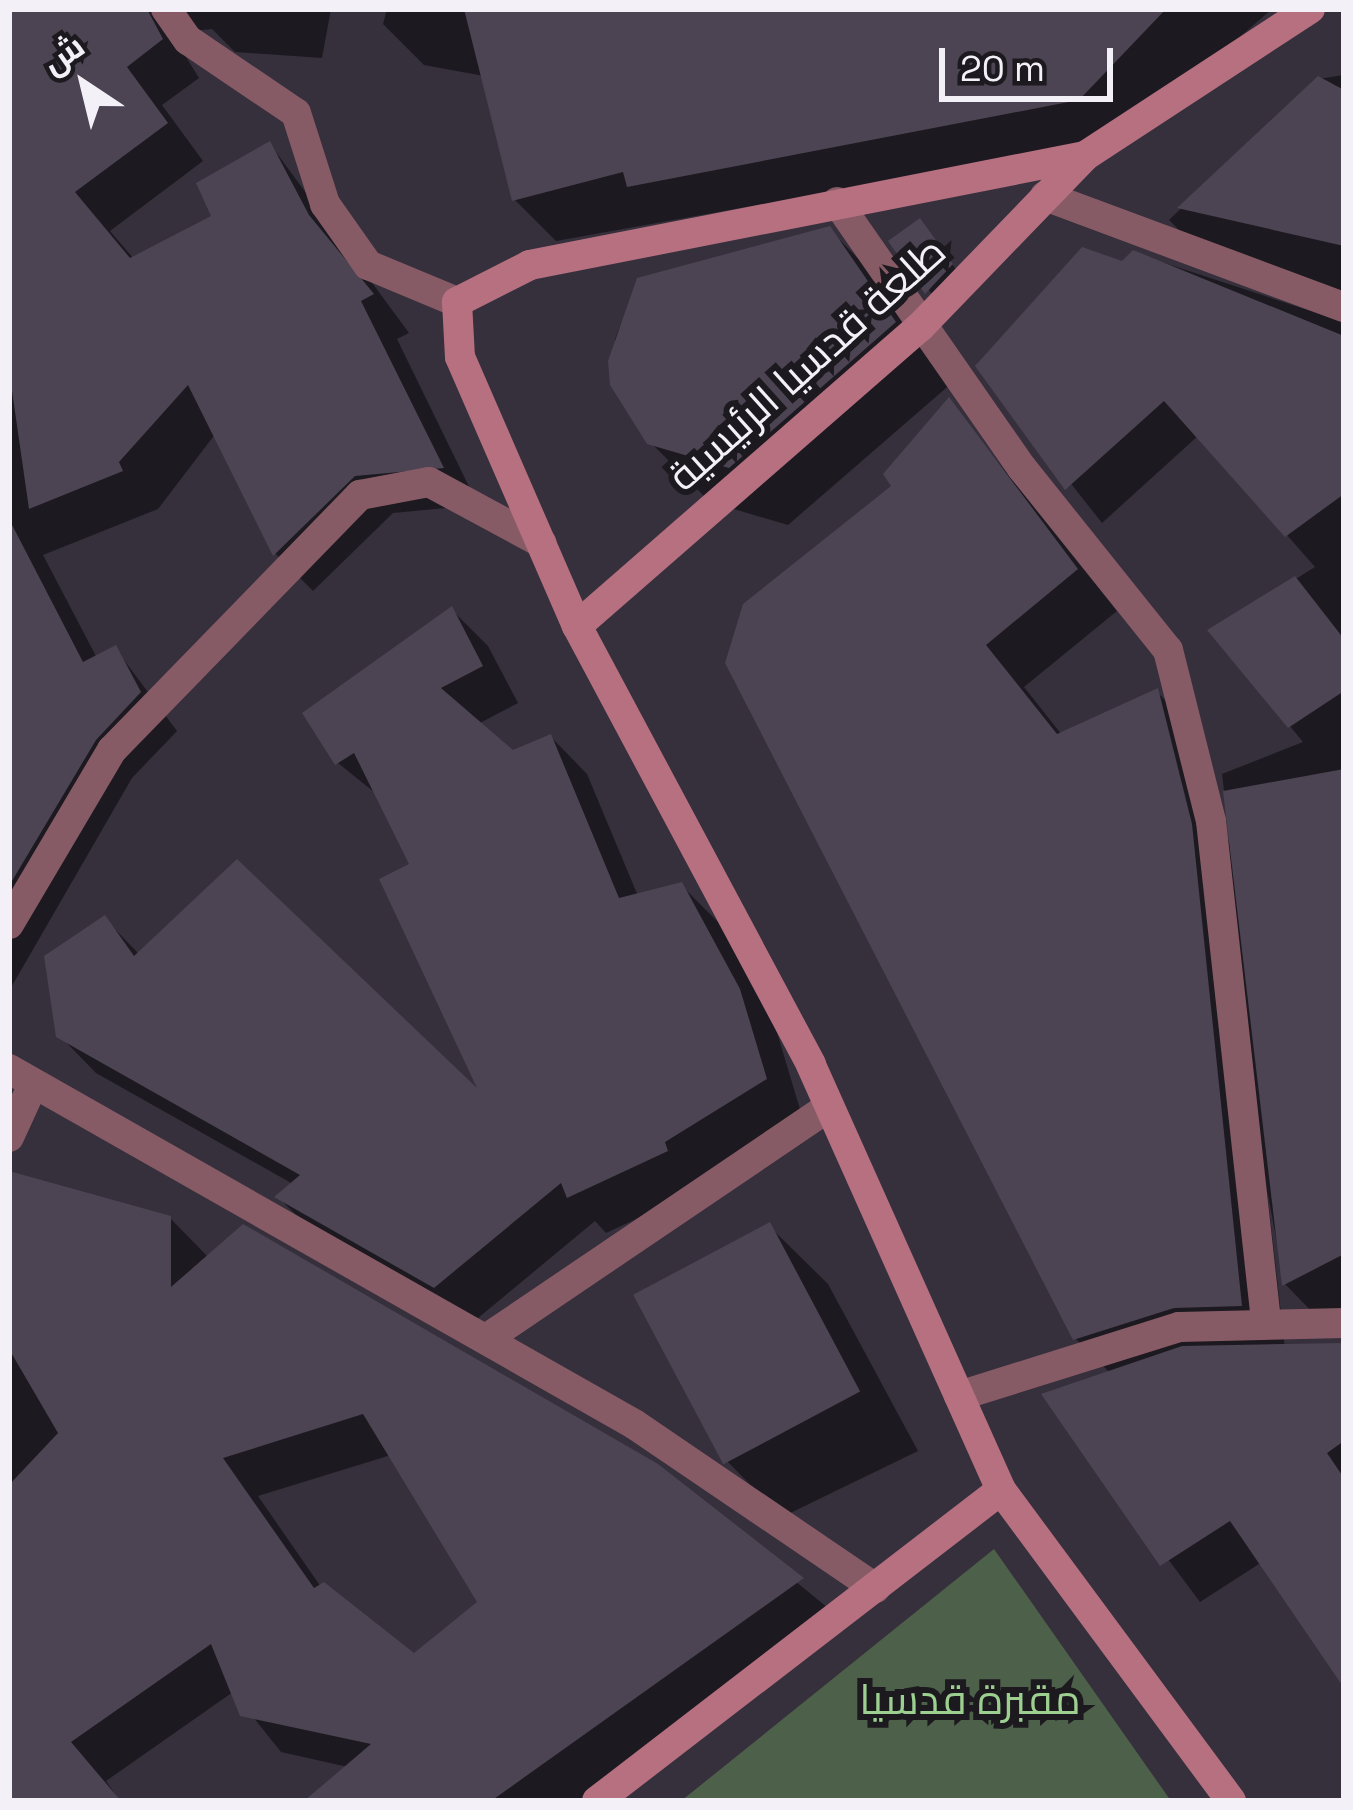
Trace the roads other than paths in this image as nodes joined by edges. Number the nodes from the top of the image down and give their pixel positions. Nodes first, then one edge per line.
1 (166, 9) edge
2 (1310, 9) edge
3 (1085, 156) junction
4 (1045, 196) junction
5 (837, 202) junction
6 (458, 302) junction
7 (1344, 307) edge
8 (920, 327) junction
9 (542, 543) junction
10 (578, 626) junction
11 (9, 924) edge
12 (20, 1079) edge
13 (829, 1107) junction
14 (9, 1137) edge
15 (1266, 1321) junction
16 (1344, 1323) edge
17 (486, 1340) junction
18 (959, 1396) junction
19 (1001, 1490) junction
20 (875, 1588) junction
21 (597, 1801) edge
22 (1231, 1801) edge

1 - 6 street
2 - 3 main road, طلعة قدسيا الرئيسية
3 - 4 main road, طلعة قدسيا الرئيسية
3 - 5 main road, طلعة قدسيا الرئيسية
4 - 7 street
4 - 8 main road, طلعة قدسيا الرئيسية
5 - 6 main road, طلعة قدسيا الرئيسية
5 - 8 street
6 - 9 main road
8 - 10 main road, طلعة قدسيا الرئيسية
8 - 15 street
9 - 10 main road
9 - 11 street
10 - 13 main road
12 - 14 street
12 - 17 street
13 - 17 street
13 - 18 main road
15 - 16 street
15 - 18 street
17 - 20 street
18 - 19 main road
19 - 20 main road
19 - 22 main road
20 - 21 main road

